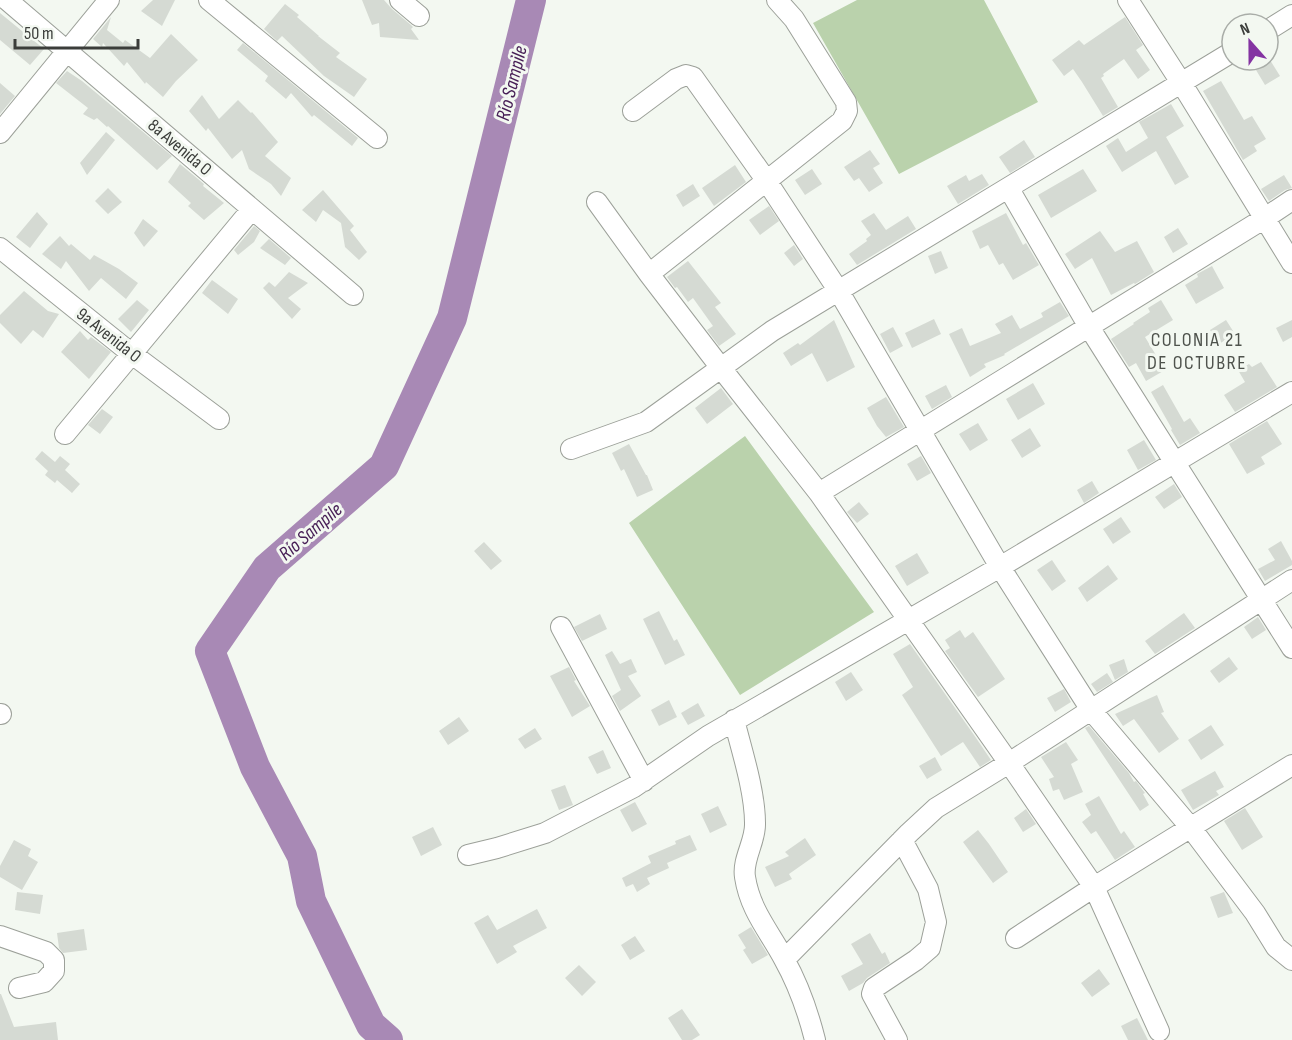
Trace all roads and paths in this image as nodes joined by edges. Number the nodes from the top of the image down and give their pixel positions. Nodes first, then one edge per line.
1 (7, 0) edge
2 (109, 0) edge
3 (208, 0) edge
4 (400, 0) edge
5 (777, 0) edge
6 (1128, 0) edge
7 (419, 16) dead end
8 (67, 51) junction
9 (1220, 60) edge
10 (1182, 84) junction
11 (633, 111) dead end
12 (0, 133) edge
13 (377, 138) dead end
14 (766, 180) junction
15 (1009, 189) junction
16 (1292, 200) edge
17 (597, 202) dead end
18 (252, 209) junction
19 (1265, 218) junction
20 (0, 248) edge
21 (1292, 263) edge
22 (649, 274) junction
23 (838, 290) junction
24 (353, 295) dead end
25 (1089, 327) junction
26 (132, 354) junction
27 (721, 368) junction
28 (1292, 392) edge
29 (219, 419) dead end
30 (921, 431) junction
31 (65, 434) dead end
32 (571, 449) dead end
33 (1175, 463) junction
34 (819, 493) junction
35 (1000, 567) junction
36 (1292, 580) edge
37 (1263, 599) junction
38 (909, 620) junction
39 (561, 627) dead end
40 (1292, 648) edge
41 (1091, 710) junction
42 (734, 720) junction
43 (1009, 763) junction
44 (1292, 765) edge
45 (644, 781) junction
46 (1191, 828) junction
47 (902, 840) junction
48 (468, 855) dead end
49 (1094, 887) junction
50 (0, 936) edge
51 (1016, 938) dead end
52 (785, 959) junction
53 (1292, 960) edge
54 (19, 988) dead end
55 (1159, 1031) dead end
56 (815, 1040) edge
57 (897, 1040) edge

1 - 8 street, 8a Avenida O
2 - 8 street
3 - 13 street
4 - 7 street
5 - 14 street
6 - 10 street
8 - 12 street
8 - 18 street, 8a Avenida O
9 - 10 street
10 - 15 street
10 - 19 street
11 - 14 street
14 - 22 street
14 - 23 street
15 - 23 street
15 - 25 street
16 - 19 street
17 - 22 street
18 - 24 street, 8a Avenida O
18 - 26 street
19 - 21 street
19 - 25 street
20 - 26 street, 9a Avenida O
22 - 27 street
23 - 27 street
23 - 30 street
25 - 30 street
25 - 33 street
26 - 29 street, 9a Avenida O
26 - 31 street
27 - 32 street
27 - 34 street
28 - 33 street
30 - 34 street
30 - 35 street
33 - 35 street
33 - 37 street
34 - 38 street
35 - 38 street
35 - 41 street
36 - 37 street
37 - 40 street
37 - 41 street
38 - 42 street
38 - 43 street
39 - 45 street
41 - 43 street
41 - 46 street
42 - 45 street
42 - 52 street
43 - 47 street
43 - 49 street
44 - 46 street
45 - 48 street
46 - 49 street
46 - 53 street
47 - 52 street
47 - 57 street
49 - 51 street
49 - 55 street
50 - 54 street
52 - 56 street

